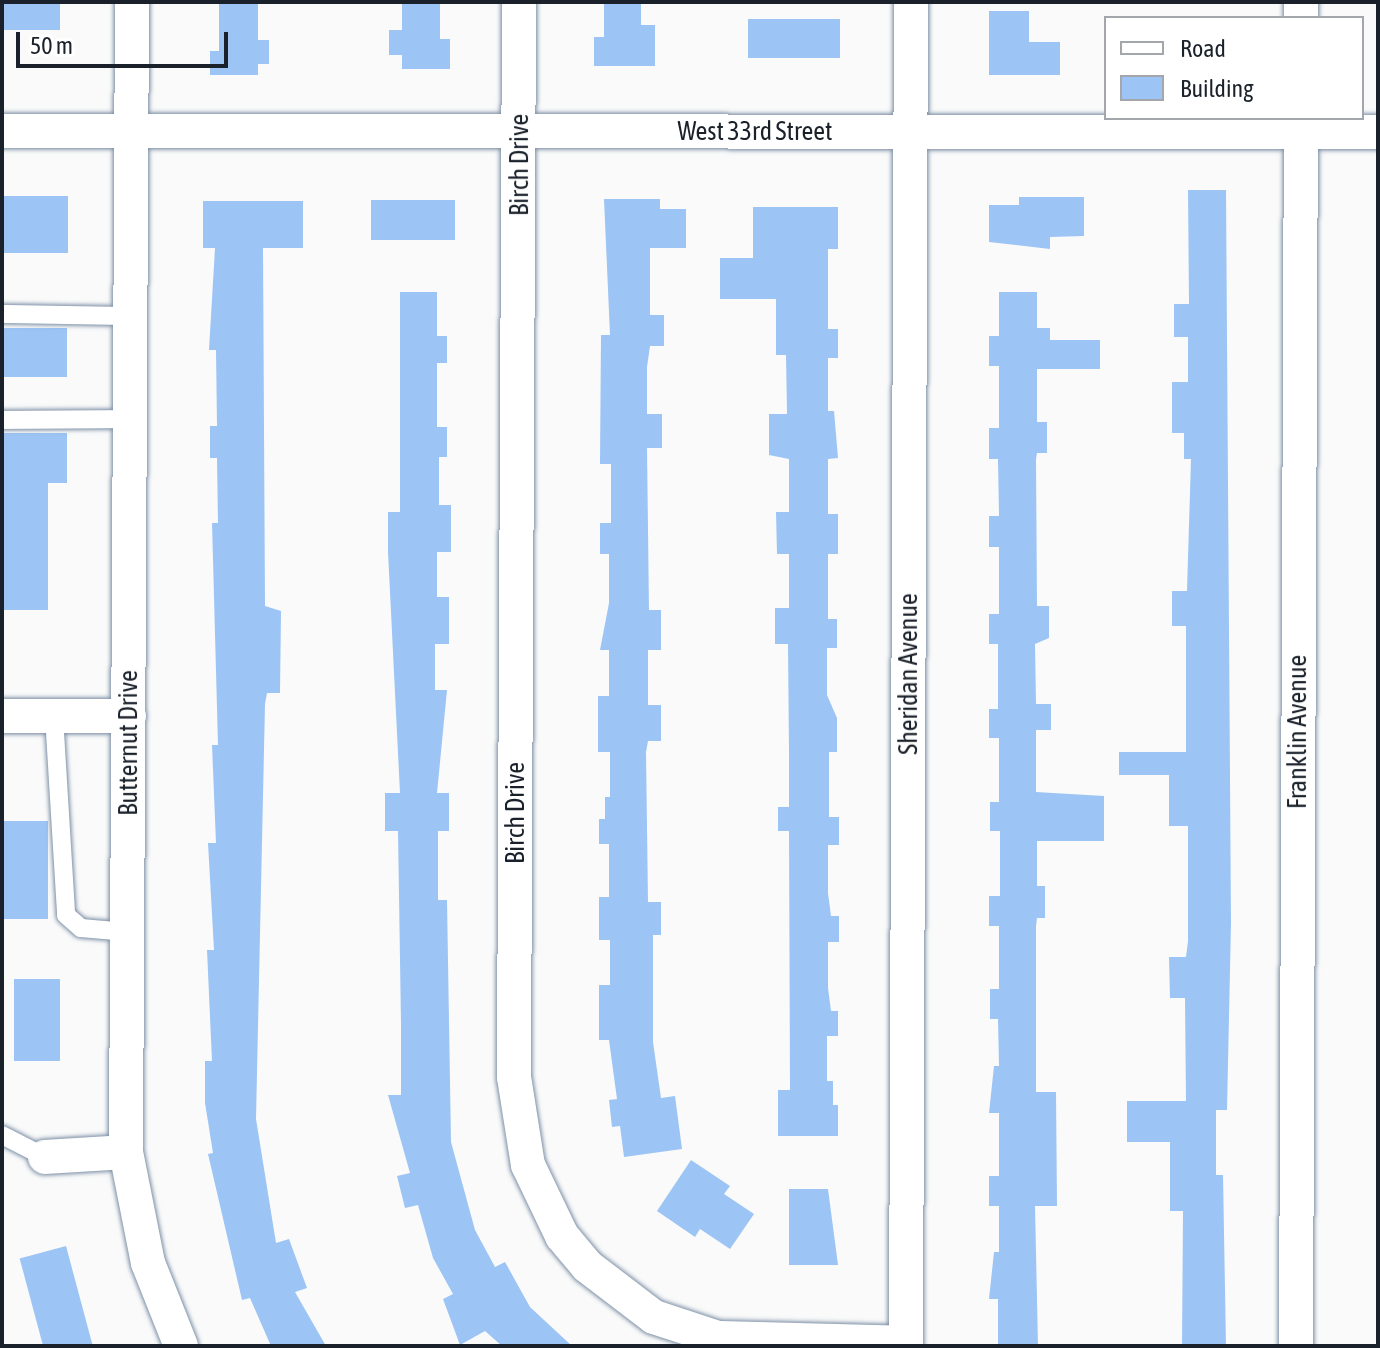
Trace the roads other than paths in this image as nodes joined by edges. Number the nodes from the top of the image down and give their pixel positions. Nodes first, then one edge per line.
1 (132, 2) edge
2 (519, 2) edge
3 (911, 2) edge
4 (1301, 125) edge
5 (2, 131) edge
6 (132, 131) junction
7 (520, 131) junction
8 (912, 132) junction
9 (1378, 132) edge
10 (2, 314) edge
11 (131, 316) junction
12 (130, 419) junction
13 (2, 420) edge
14 (2, 716) edge
15 (54, 716) junction
16 (129, 716) junction
17 (127, 932) junction
18 (2, 1135) edge
19 (126, 1152) junction
20 (45, 1157) joint
21 (906, 1345) edge
22 (181, 1346) edge
23 (1296, 1346) edge

1 - 6 street, Butternut Drive
2 - 7 street, Birch Drive
3 - 8 street, Sheridan Avenue
4 - 8 street, West 33rd Street
4 - 9 street, West 33rd Street
4 - 23 street, Franklin Avenue
5 - 6 street
6 - 7 street, West 33rd Street
6 - 11 street, Butternut Drive
7 - 8 street, West 33rd Street
7 - 21 street, Birch Drive
8 - 21 street, Sheridan Avenue
10 - 11 lane
11 - 12 street, Butternut Drive
12 - 13 lane
12 - 16 street, Butternut Drive
14 - 15 street
15 - 16 street
15 - 17 lane
16 - 17 street, Butternut Drive
17 - 19 street, Butternut Drive
18 - 20 lane
19 - 20 street
19 - 22 street, Butternut Drive

